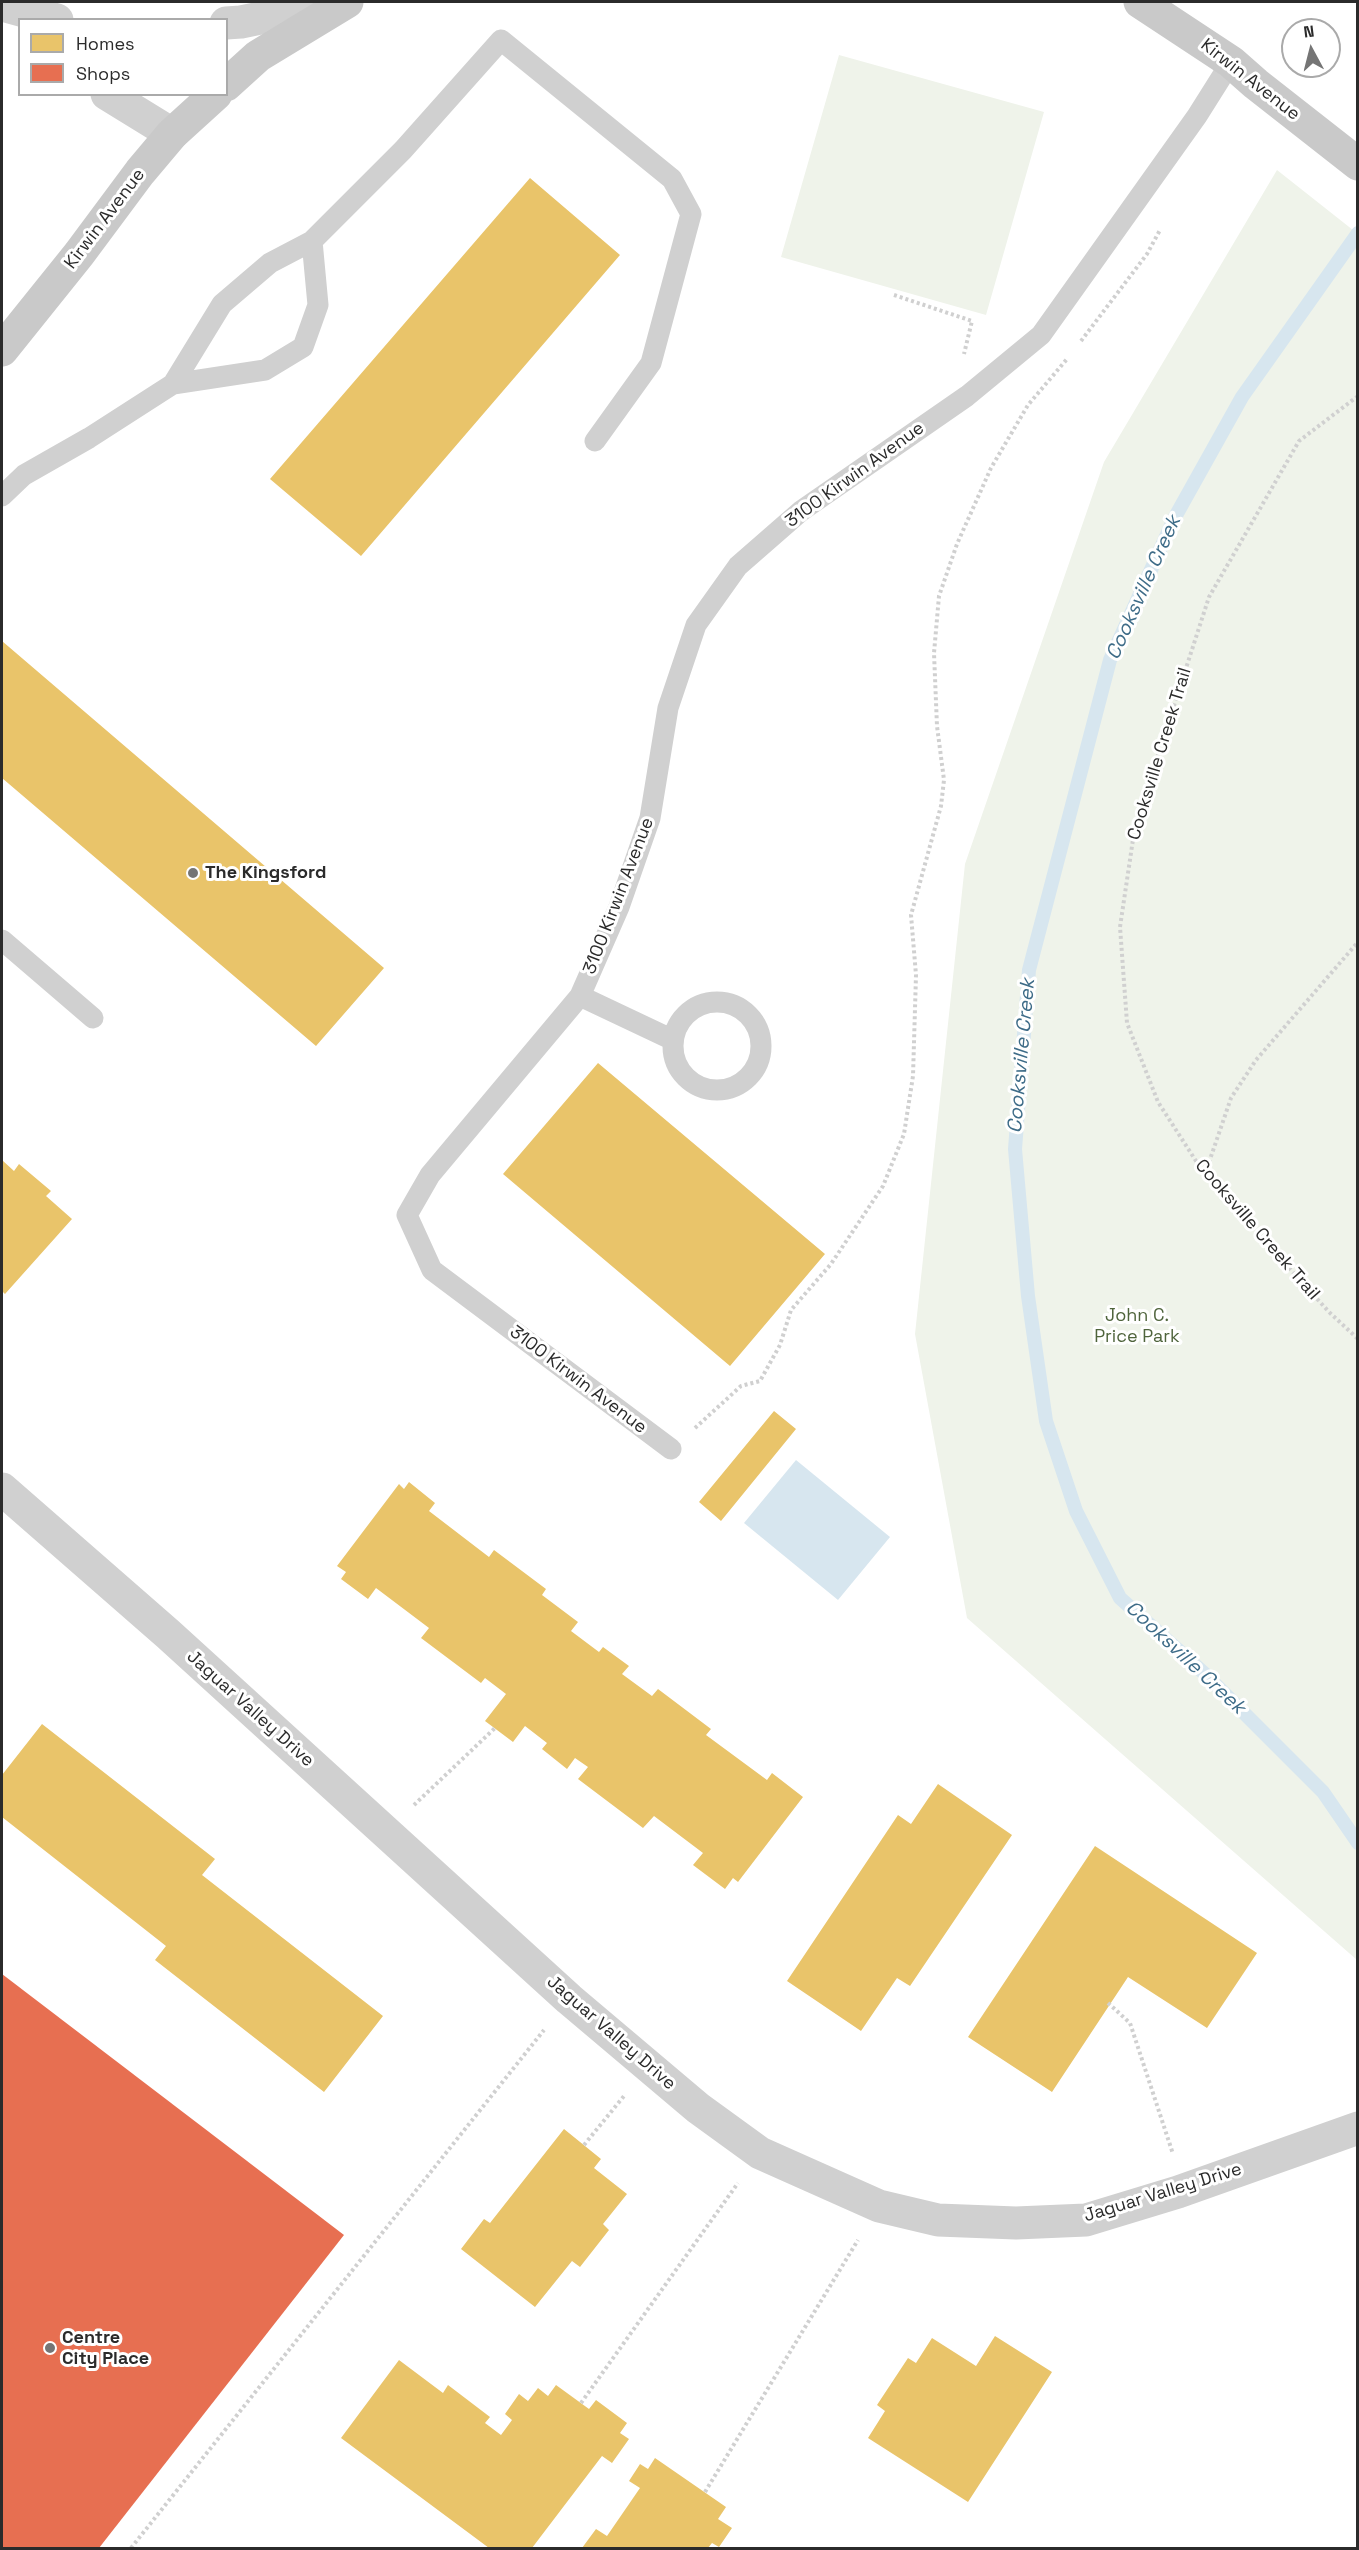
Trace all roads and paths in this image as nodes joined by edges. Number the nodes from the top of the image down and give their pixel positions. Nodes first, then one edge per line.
1 (337, 2) edge
2 (347, 2) edge
3 (1140, 2) edge
4 (2, 5) edge
5 (2, 18) edge
6 (50, 18) edge
7 (228, 22) edge
8 (18, 30) edge
9 (1231, 62) junction
10 (228, 83) edge
11 (109, 96) edge
12 (214, 96) edge
13 (172, 134) junction
14 (1351, 159) edge
15 (1161, 227) dead end
16 (312, 241) junction
17 (894, 295) dead end
18 (1076, 348) dead end
19 (2, 350) edge
20 (1069, 357) dead end
21 (173, 384) junction
22 (980, 386) junction
23 (1358, 396) edge
24 (595, 441) dead end
25 (2, 496) edge
26 (2, 940) edge
27 (1358, 942) edge
28 (580, 996) junction
29 (93, 1018) dead end
30 (673, 1040) junction
31 (1205, 1175) junction
32 (1358, 1339) edge
33 (671, 1449) joint
34 (2, 1489) edge
35 (495, 1728) dead end
36 (385, 1832) junction
37 (569, 1999) junction
38 (1108, 2003) dead end
39 (646, 2063) junction
40 (1358, 2128) edge
41 (584, 2145) dead end
42 (760, 2153) junction
43 (1184, 2189) junction
44 (879, 2206) junction
45 (581, 2403) dead end
46 (705, 2492) dead end
47 (131, 2548) edge

1 - 7 street
2 - 10 street
3 - 9 street, Kirwin Avenue
4 - 6 street
5 - 8 street
9 - 14 street, Kirwin Avenue
9 - 22 lane, 3100 Kirwin Avenue
11 - 13 street
12 - 13 street, Kirwin Avenue
13 - 19 street, Kirwin Avenue
15 - 18 path
16 - 21 lane
16 - 21 lane
16 - 24 lane
17 - 22 path
20 - 33 path
21 - 25 lane
22 - 28 lane, 3100 Kirwin Avenue
23 - 31 path, Cooksville Creek Trail
26 - 29 lane
27 - 31 path
28 - 30 lane
28 - 33 lane, 3100 Kirwin Avenue
30 - 30 lane
31 - 32 path, Cooksville Creek Trail
34 - 36 street, Jaguar Valley Drive
35 - 36 path
36 - 37 street, Jaguar Valley Drive
37 - 39 street, Jaguar Valley Drive
37 - 47 path
38 - 43 path
39 - 41 path
39 - 42 street, Jaguar Valley Drive
40 - 43 street, Jaguar Valley Drive
42 - 44 street, Jaguar Valley Drive
42 - 45 path
43 - 44 street, Jaguar Valley Drive
44 - 46 path

